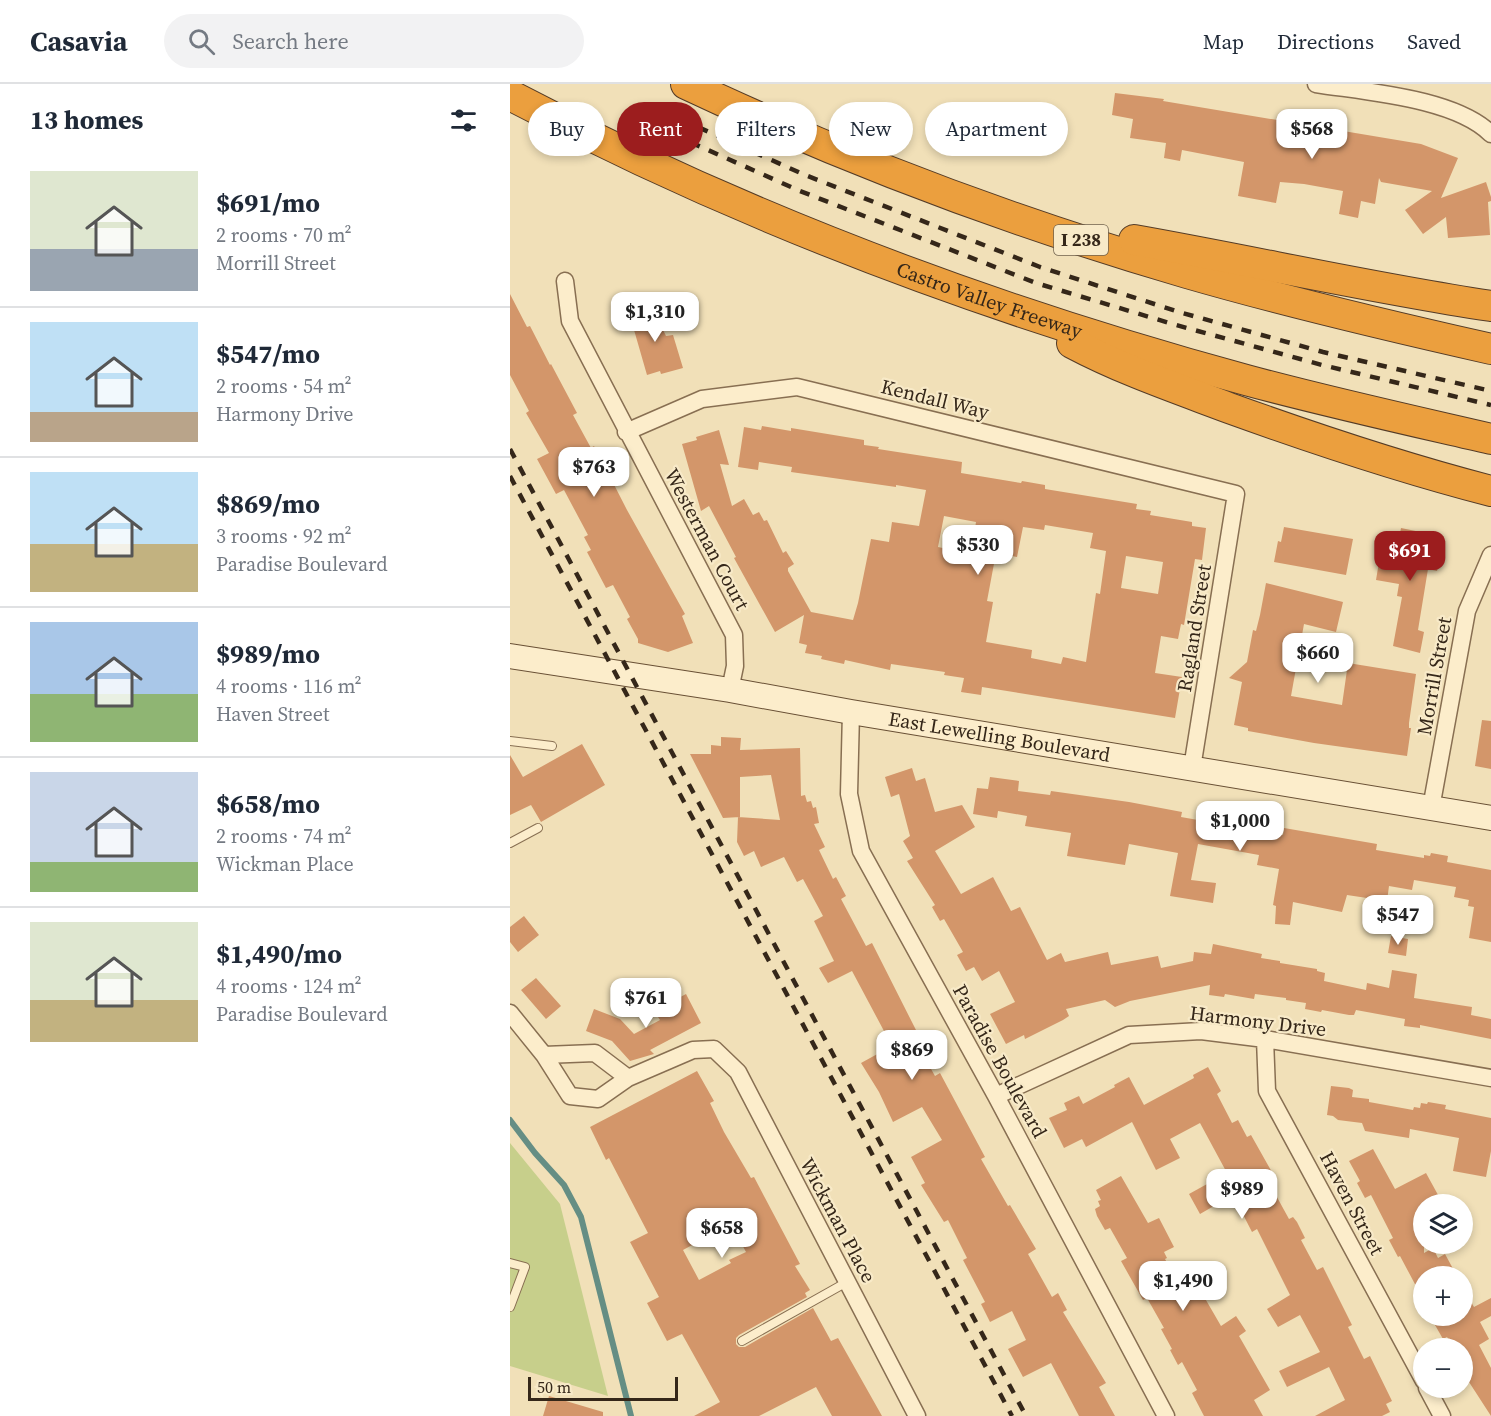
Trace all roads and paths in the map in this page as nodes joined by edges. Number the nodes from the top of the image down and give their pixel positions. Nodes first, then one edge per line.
1 (686, 84) edge
2 (1327, 85) edge
3 (510, 95) edge
4 (1491, 134) edge
5 (1023, 220) junction
6 (566, 281) dead end
7 (995, 303) junction
8 (1491, 306) edge
9 (1491, 349) edge
10 (627, 432) junction
11 (1491, 439) edge
12 (1491, 491) edge
13 (1236, 494) joint
14 (1491, 555) edge
15 (510, 656) edge
16 (730, 690) junction
17 (851, 712) junction
18 (510, 741) edge
19 (552, 746) dead end
20 (1192, 768) junction
21 (1431, 808) junction
22 (1491, 818) edge
23 (537, 828) dead end
24 (510, 843) edge
25 (510, 1013) edge
26 (1265, 1039) junction
27 (544, 1055) junction
28 (628, 1078) junction
29 (1491, 1078) edge
30 (996, 1096) junction
31 (510, 1263) edge
32 (847, 1282) junction
33 (510, 1307) edge
34 (742, 1341) dead end
35 (1413, 1361) edge
36 (1432, 1398) edge
37 (917, 1416) edge
38 (1166, 1416) edge
39 (1442, 1416) edge

1 - 5 highway, I 238
2 - 4 street
3 - 7 highway, Castro Valley Freeway
5 - 8 highway
5 - 9 highway, I 238
6 - 10 street, Westerman Court
7 - 11 highway, Castro Valley Freeway
7 - 12 highway
10 - 13 street, Kendall Way
10 - 16 street, Westerman Court
13 - 20 street, Ragland Street
14 - 21 street, Morrill Street
15 - 16 main road, East Lewelling Boulevard
16 - 17 main road, East Lewelling Boulevard
17 - 20 main road, East Lewelling Boulevard
17 - 30 street, Paradise Boulevard
18 - 19 lane
20 - 21 main road, East Lewelling Boulevard
21 - 22 main road, East Lewelling Boulevard
23 - 24 lane
25 - 27 street
26 - 29 street, Harmony Drive
26 - 30 street, Harmony Drive
26 - 35 street, Haven Street
27 - 28 street
27 - 28 street
28 - 32 street, Wickman Place
30 - 38 street, Paradise Boulevard
31 - 33 lane
32 - 34 lane
32 - 37 street, Wickman Place
36 - 39 street

